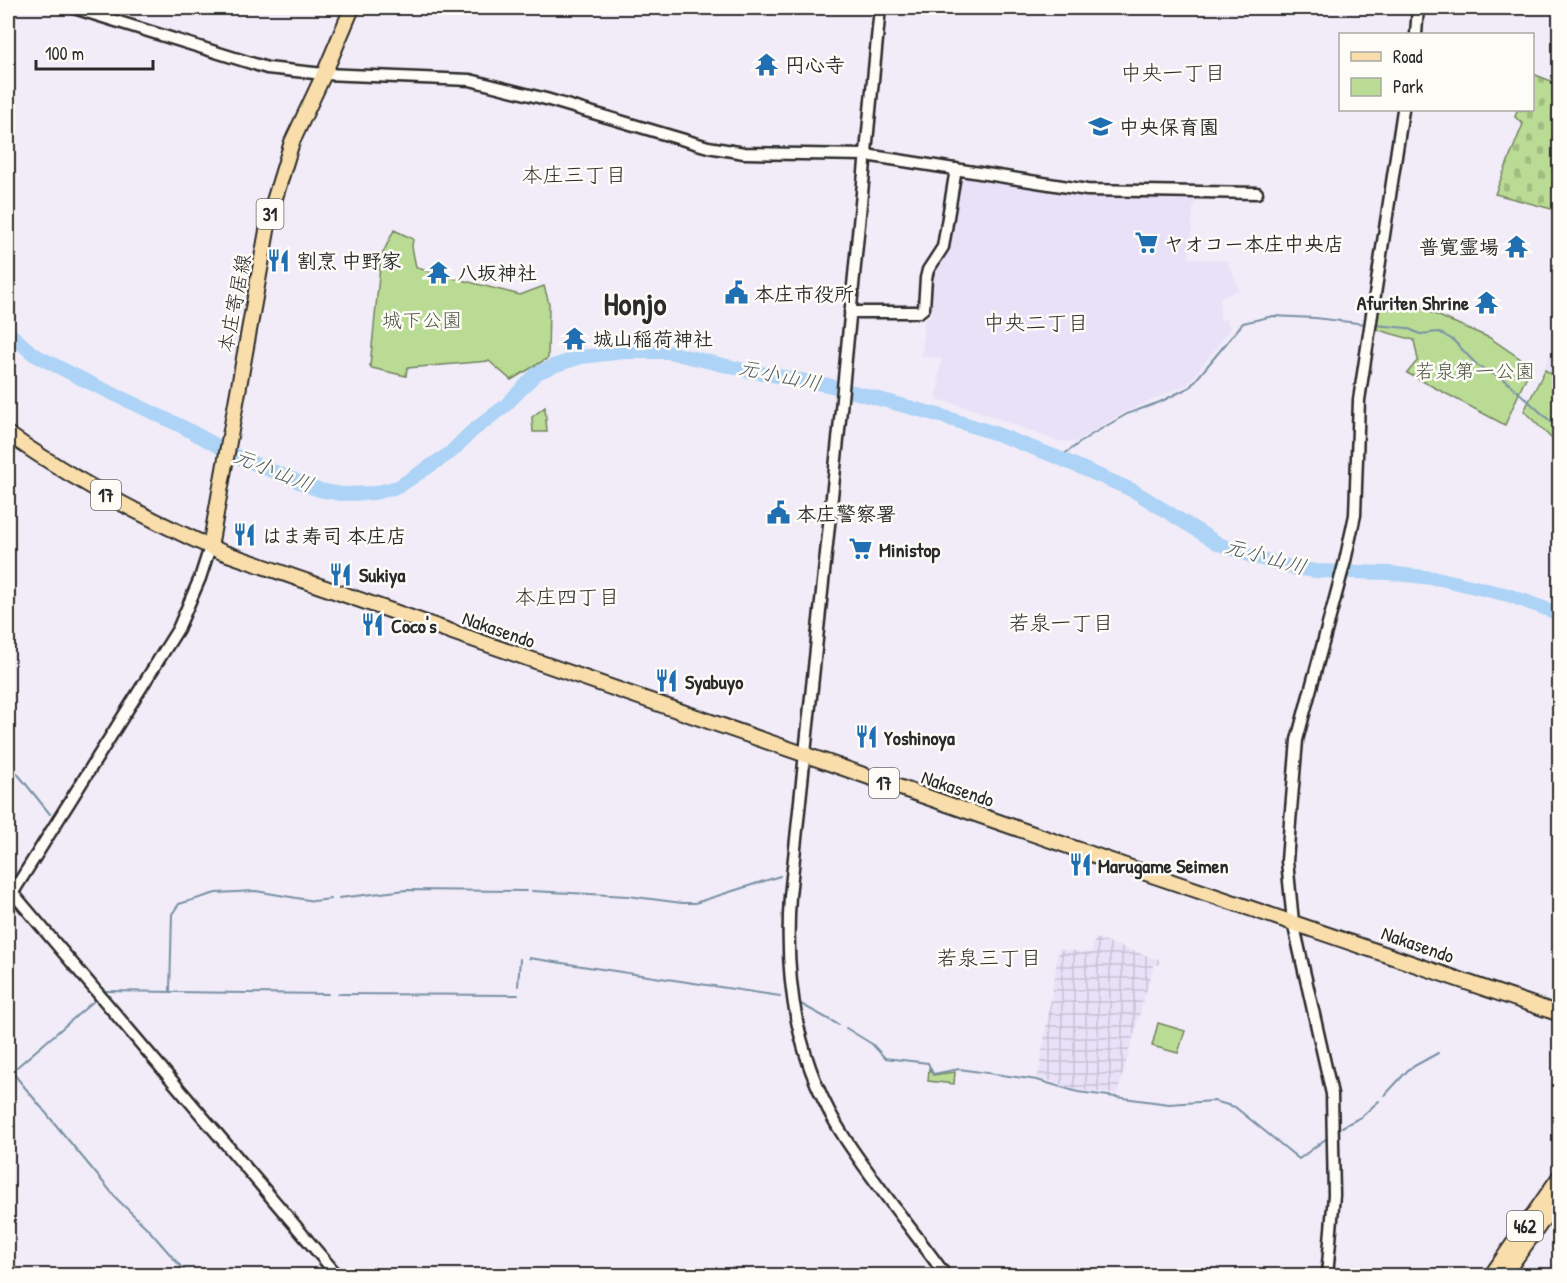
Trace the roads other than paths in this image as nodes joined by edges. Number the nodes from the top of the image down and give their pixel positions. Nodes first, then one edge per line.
1 (74, 8) edge
2 (352, 8) edge
3 (880, 8) edge
4 (1419, 8) edge
5 (1416, 33) edge
6 (324, 75) junction
7 (1403, 111) edge
8 (866, 154) junction
9 (956, 169) junction
10 (1257, 193) dead end
11 (850, 312) junction
12 (8, 434) edge
13 (210, 547) junction
14 (805, 756) junction
15 (9, 894) edge
16 (1293, 922) junction
17 (1560, 1014) edge
18 (1560, 1176) edge
19 (1560, 1196) edge
20 (338, 1275) edge
21 (946, 1275) edge
22 (1327, 1275) edge
23 (1491, 1275) edge
24 (1503, 1275) edge

1 - 6 street
2 - 6 main road, 本庄寄居線 / 31
3 - 8 street
4 - 5 street
6 - 8 street
6 - 13 main road, 本庄寄居線 / 31
7 - 16 street
8 - 9 street
8 - 11 street
9 - 10 street
9 - 11 street
11 - 14 street
12 - 13 main road, 17
13 - 14 main road, Nakasendo / 17
13 - 15 street
14 - 16 main road, Nakasendo / 17
14 - 21 street
15 - 20 street
16 - 17 main road, Nakasendo / 17
16 - 22 street
18 - 23 main road, 462
19 - 24 main road, 462

